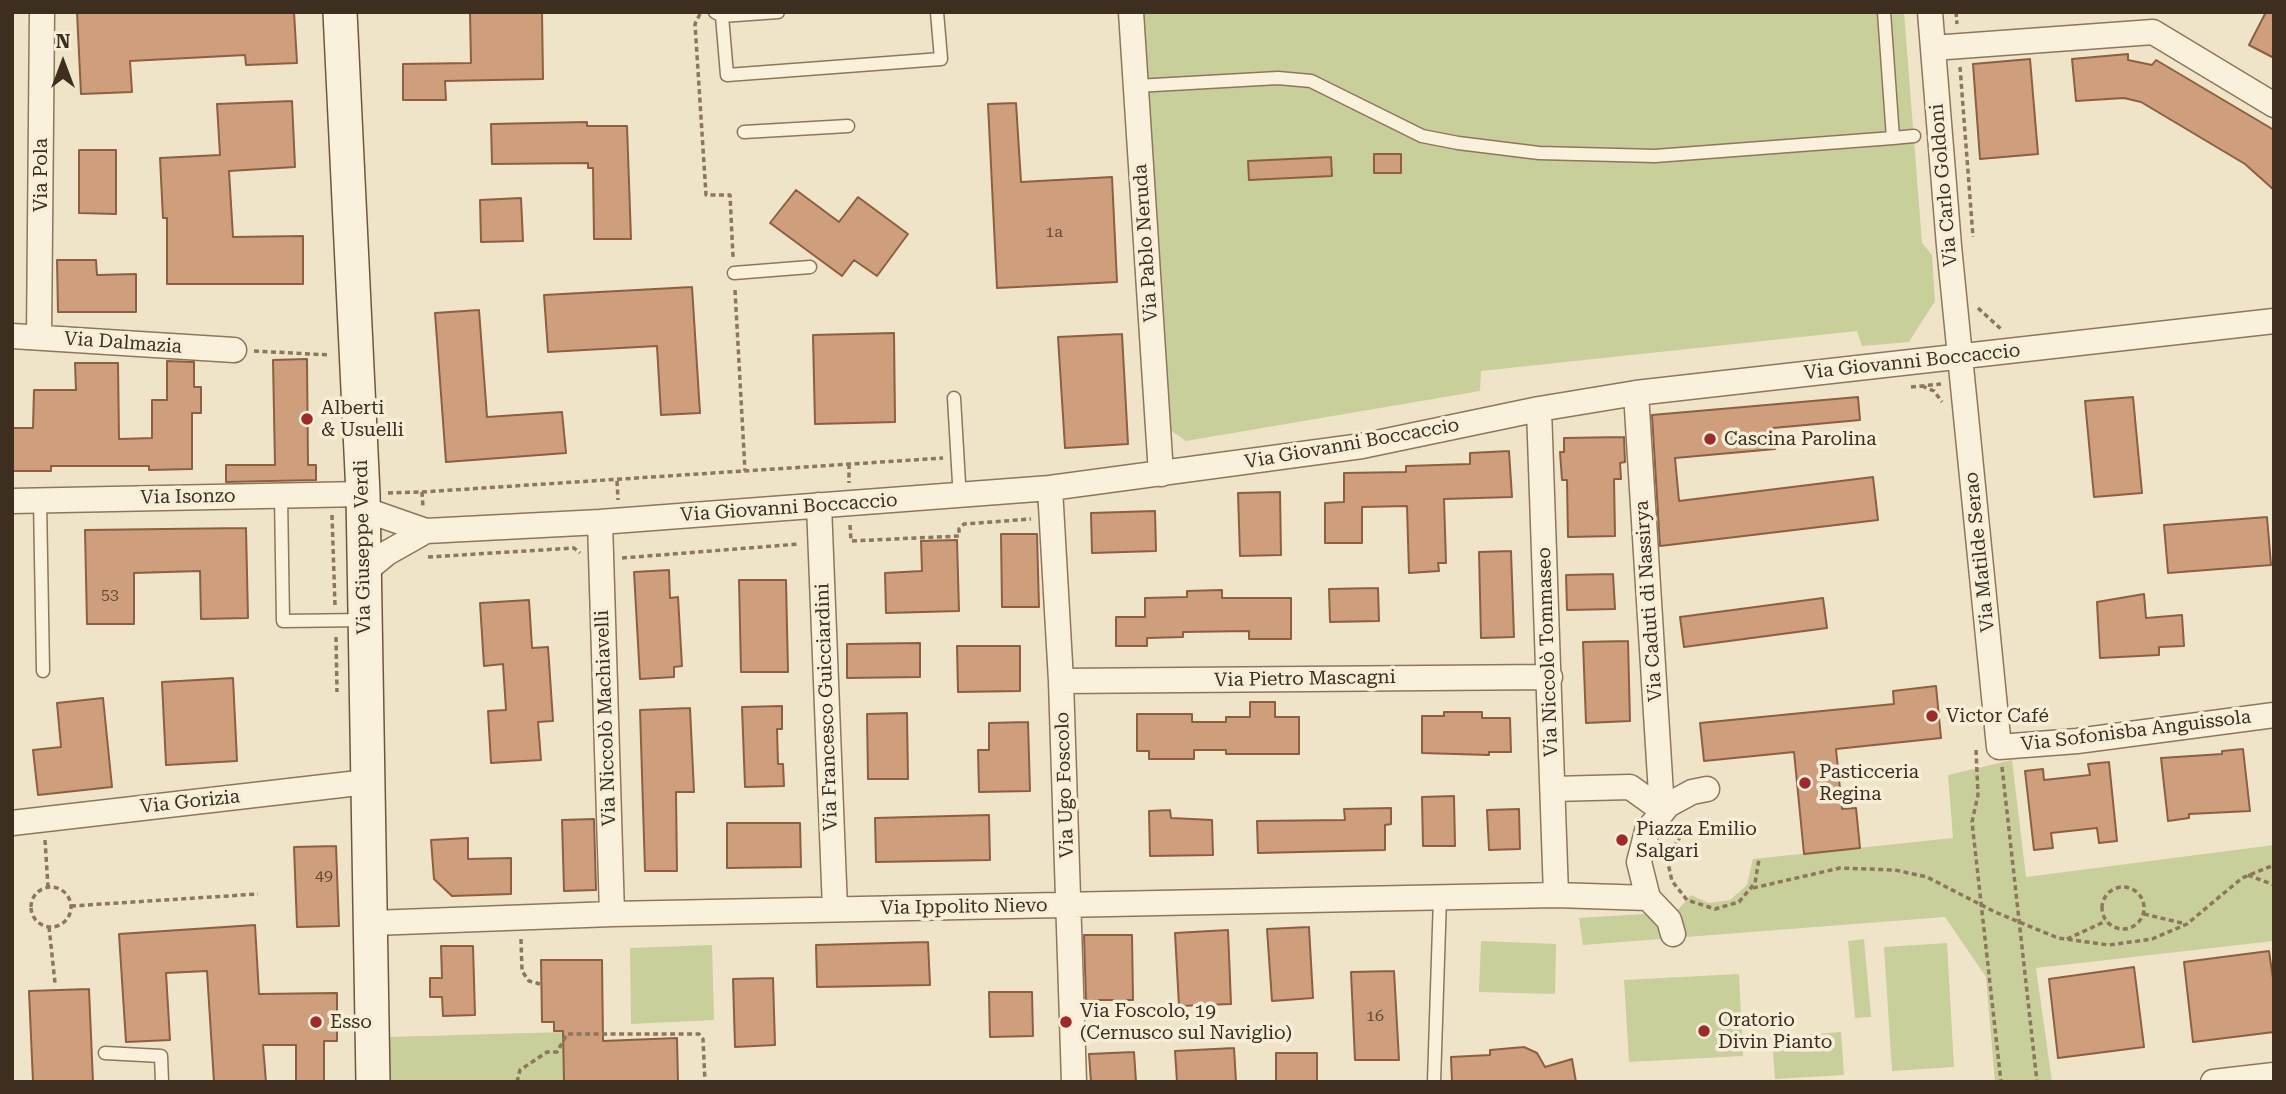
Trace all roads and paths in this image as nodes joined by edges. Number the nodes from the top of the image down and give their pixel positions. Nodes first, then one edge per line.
1 (42, 12) edge
2 (340, 12) edge
3 (701, 12) edge
4 (778, 12) edge
5 (937, 12) edge
6 (1131, 12) edge
7 (1884, 12) edge
8 (1930, 12) edge
9 (1956, 12) edge
10 (719, 14) edge
11 (1959, 46) junction
12 (1933, 48) junction
13 (1136, 86) junction
14 (2274, 105) edge
15 (848, 126) dead end
16 (744, 132) dead end
17 (1914, 136) dead end
18 (1893, 138) junction
19 (1973, 245) dead end
20 (810, 267) dead end
21 (734, 273) junction
22 (1977, 295) dead end
23 (2274, 321) edge
24 (12, 336) edge
25 (39, 337) junction
26 (234, 350) joint
27 (2008, 352) junction
28 (356, 356) junction
29 (1961, 357) junction
30 (1922, 386) dead end
31 (1636, 393) junction
32 (954, 398) dead end
33 (1945, 405) dead end
34 (1539, 409) junction
35 (957, 457) junction
36 (849, 464) junction
37 (745, 472) junction
38 (1161, 474) junction
39 (617, 481) junction
40 (849, 488) dead end
41 (1050, 488) junction
42 (422, 492) dead end
43 (964, 495) junction
44 (281, 496) junction
45 (40, 500) junction
46 (12, 501) edge
47 (363, 501) junction
48 (618, 504) dead end
49 (819, 505) junction
50 (600, 522) junction
51 (1052, 522) junction
52 (426, 531) junction
53 (821, 541) junction
54 (613, 559) dead end
55 (364, 572) junction
56 (365, 620) junction
57 (43, 671) dead end
58 (1550, 677) junction
59 (1061, 681) junction
60 (2274, 715) edge
61 (1987, 744) junction
62 (367, 782) junction
63 (1553, 789) junction
64 (1707, 789) dead end
65 (1662, 810) junction
66 (1709, 819) dead end
67 (12, 823) edge
68 (45, 836) dead end
69 (1759, 859) dead end
70 (2274, 865) edge
71 (2248, 875) junction
72 (2274, 885) edge
73 (48, 887) junction
74 (1753, 888) junction
75 (258, 894) dead end
76 (1556, 895) junction
77 (1440, 897) junction
78 (1648, 898) junction
79 (1981, 905) junction
80 (71, 906) junction
81 (1069, 906) junction
82 (835, 909) junction
83 (612, 914) junction
84 (2144, 914) junction
85 (2106, 921) junction
86 (2019, 922) junction
87 (373, 923) junction
88 (2187, 924) junction
89 (50, 927) junction
90 (1673, 934) dead end
91 (521, 939) dead end
92 (2065, 940) junction
93 (55, 983) dead end
94 (540, 984) dead end
95 (105, 1053) dead end
96 (2274, 1075) edge
97 (162, 1082) edge
98 (373, 1082) edge
99 (517, 1082) edge
100 (705, 1082) edge
101 (1074, 1082) edge
102 (1434, 1082) edge
103 (2001, 1082) edge
104 (2037, 1082) edge
105 (2213, 1082) edge

1 - 25 street, Via Pola
2 - 28 street, Via Giuseppe Verdi
3 - 21 path
4 - 10 lane
5 - 10 lane
6 - 13 street, Via Pablo Neruda
7 - 18 lane
8 - 12 street, Via Carlo Goldoni
9 - 11 path
11 - 12 street
11 - 14 street
11 - 19 path
12 - 29 street, Via Carlo Goldoni
13 - 18 lane
13 - 38 street, Via Pablo Neruda
15 - 16 lane
17 - 18 lane
20 - 21 lane
21 - 37 path
22 - 27 path
23 - 27 street, Via Giovanni Boccaccio
24 - 25 street, Via Dalmazia
25 - 26 street, Via Dalmazia
26 - 28 path
27 - 29 street, Via Giovanni Boccaccio
28 - 47 street, Via Giuseppe Verdi
29 - 31 street, Via Giovanni Boccaccio
29 - 61 street, Via Matilde Serao
30 - 33 path
31 - 34 street, Via Giovanni Boccaccio
31 - 65 street, Via Caduti di Nassirya
32 - 35 lane
34 - 38 street, Via Giovanni Boccaccio
34 - 58 street, Via Niccolò Tommaseo
35 - 36 path
35 - 43 lane
36 - 37 path
36 - 40 path
37 - 39 path
38 - 41 street, Via Giovanni Boccaccio
39 - 42 path
39 - 48 path
41 - 43 street, Via Giovanni Boccaccio
41 - 51 street, Via Ugo Foscolo
43 - 49 street, Via Giovanni Boccaccio
44 - 45 street, Via Isonzo
44 - 47 street, Via Isonzo
44 - 56 lane
45 - 46 street, Via Isonzo
45 - 57 lane
47 - 52 street, Via Giovanni Boccaccio
47 - 55 street, Via Giuseppe Verdi
49 - 50 street, Via Giovanni Boccaccio
49 - 53 street, Via Francesco Guicciardini
50 - 52 street, Via Giovanni Boccaccio
50 - 83 street, Via Niccolò Machiavelli
51 - 53 path
51 - 59 street, Via Ugo Foscolo
52 - 55 street, Via Giovanni Boccaccio
53 - 54 path
53 - 82 street, Via Francesco Guicciardini
55 - 56 street, Via Giuseppe Verdi
56 - 62 street, Via Giuseppe Verdi
58 - 59 street, Via Pietro Mascagni
58 - 63 street, Via Niccolò Tommaseo
59 - 81 street, Via Ugo Foscolo
60 - 61 street, Via Sofonisba Anguissola
61 - 79 path
61 - 86 path
62 - 67 street, Via Gorizia
62 - 87 street, Via Giuseppe Verdi
63 - 65 street
63 - 76 street, Via Niccolò Tommaseo
64 - 65 street
65 - 78 street
66 - 74 path
68 - 73 path
69 - 74 path
70 - 71 path
71 - 72 path
71 - 88 path
73 - 80 path
73 - 89 path
74 - 79 path
75 - 80 path
76 - 77 street, Via Ippolito Nievo
76 - 78 street
77 - 81 street, Via Ippolito Nievo
77 - 102 lane
78 - 90 street
79 - 86 path
79 - 103 path
80 - 89 path
81 - 82 street, Via Ippolito Nievo
81 - 101 street, Via Ugo Foscolo
82 - 83 street, Via Ippolito Nievo
83 - 87 street, Via Ippolito Nievo
84 - 85 path
84 - 85 path
84 - 88 path
85 - 92 path
86 - 92 path
86 - 104 path
87 - 98 street, Via Giuseppe Verdi
88 - 92 path
89 - 93 path
91 - 94 path
95 - 97 lane
96 - 105 street
99 - 100 path

